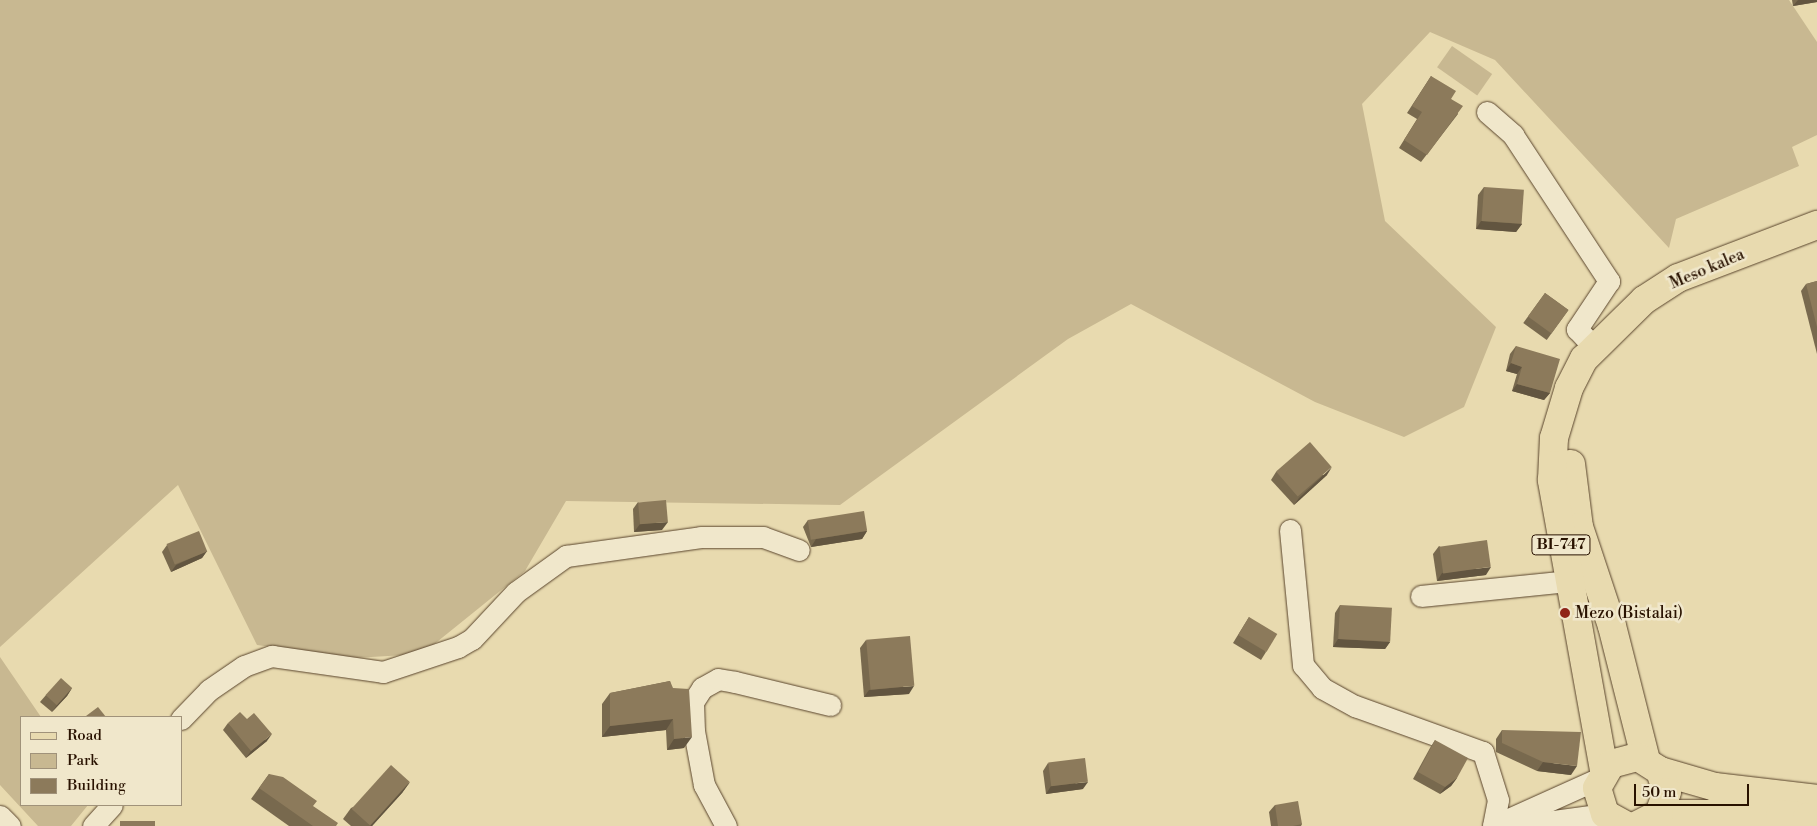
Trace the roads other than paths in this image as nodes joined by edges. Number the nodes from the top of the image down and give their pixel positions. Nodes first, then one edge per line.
1 (1487, 112) dead end
2 (1817, 225) edge
3 (1602, 340) junction
4 (1290, 530) dead end
5 (799, 550) dead end
6 (1568, 581) junction
7 (1421, 596) dead end
8 (830, 706) dead end
9 (182, 718) edge
10 (1653, 765) junction
11 (1602, 774) junction
12 (1817, 798) edge
13 (111, 806) edge
14 (0, 816) edge
15 (1633, 822) edge
16 (1817, 824) edge
17 (10, 826) edge
18 (93, 826) edge
19 (726, 826) edge
20 (1494, 826) edge
21 (1517, 826) edge

1 - 3 street
2 - 3 main road, Meso kalea / BI-747
3 - 6 main road, BI-747
3 - 10 main road, BI-747
4 - 20 street
5 - 9 street
6 - 7 street
6 - 11 main road, BI-747
8 - 19 street
10 - 11 main road
10 - 12 main road
10 - 15 main road, BI-747
11 - 15 main road, BI-747
11 - 20 street
13 - 18 street
14 - 17 street
15 - 16 main road
15 - 21 street

